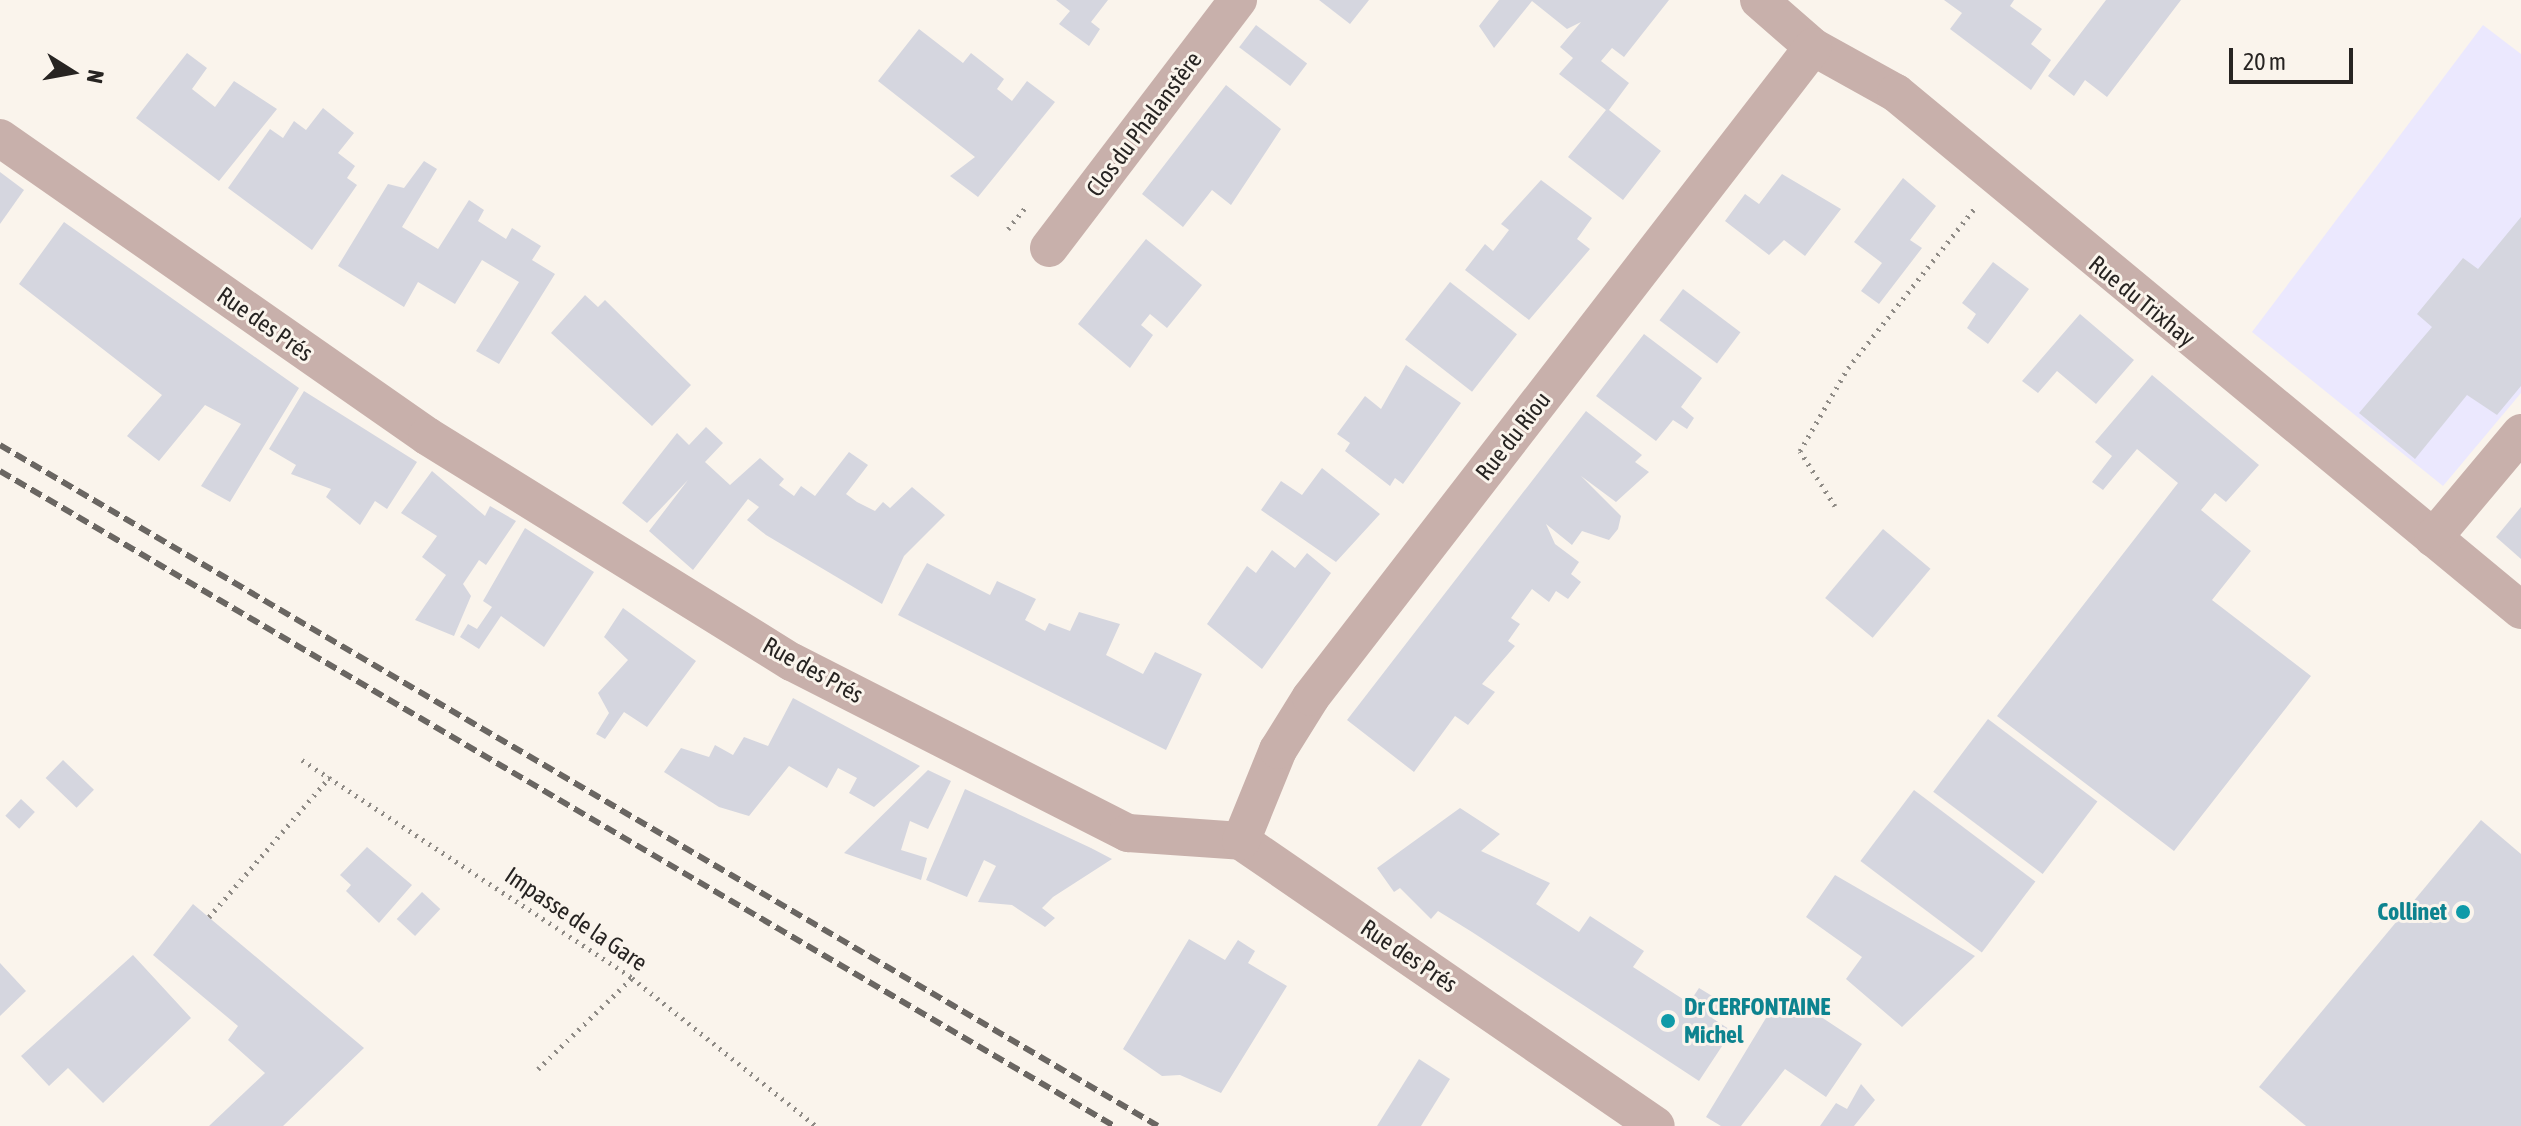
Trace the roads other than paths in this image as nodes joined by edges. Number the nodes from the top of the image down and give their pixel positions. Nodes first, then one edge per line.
1 (1238, 0) edge
2 (1759, 0) edge
3 (1813, 47) junction
4 (0, 138) edge
5 (1049, 248) dead end
6 (2521, 433) edge
7 (2433, 538) junction
8 (2521, 610) edge
9 (1241, 841) junction
10 (1656, 1126) edge

1 - 5 street, Clos du Phalanstère
2 - 3 street, Rue du Trixhay
3 - 7 street, Rue du Trixhay
3 - 9 street, Rue du Riou
4 - 9 street, Rue des Prés
6 - 7 street
7 - 8 street, Rue du Trixhay
9 - 10 street, Rue des Prés

